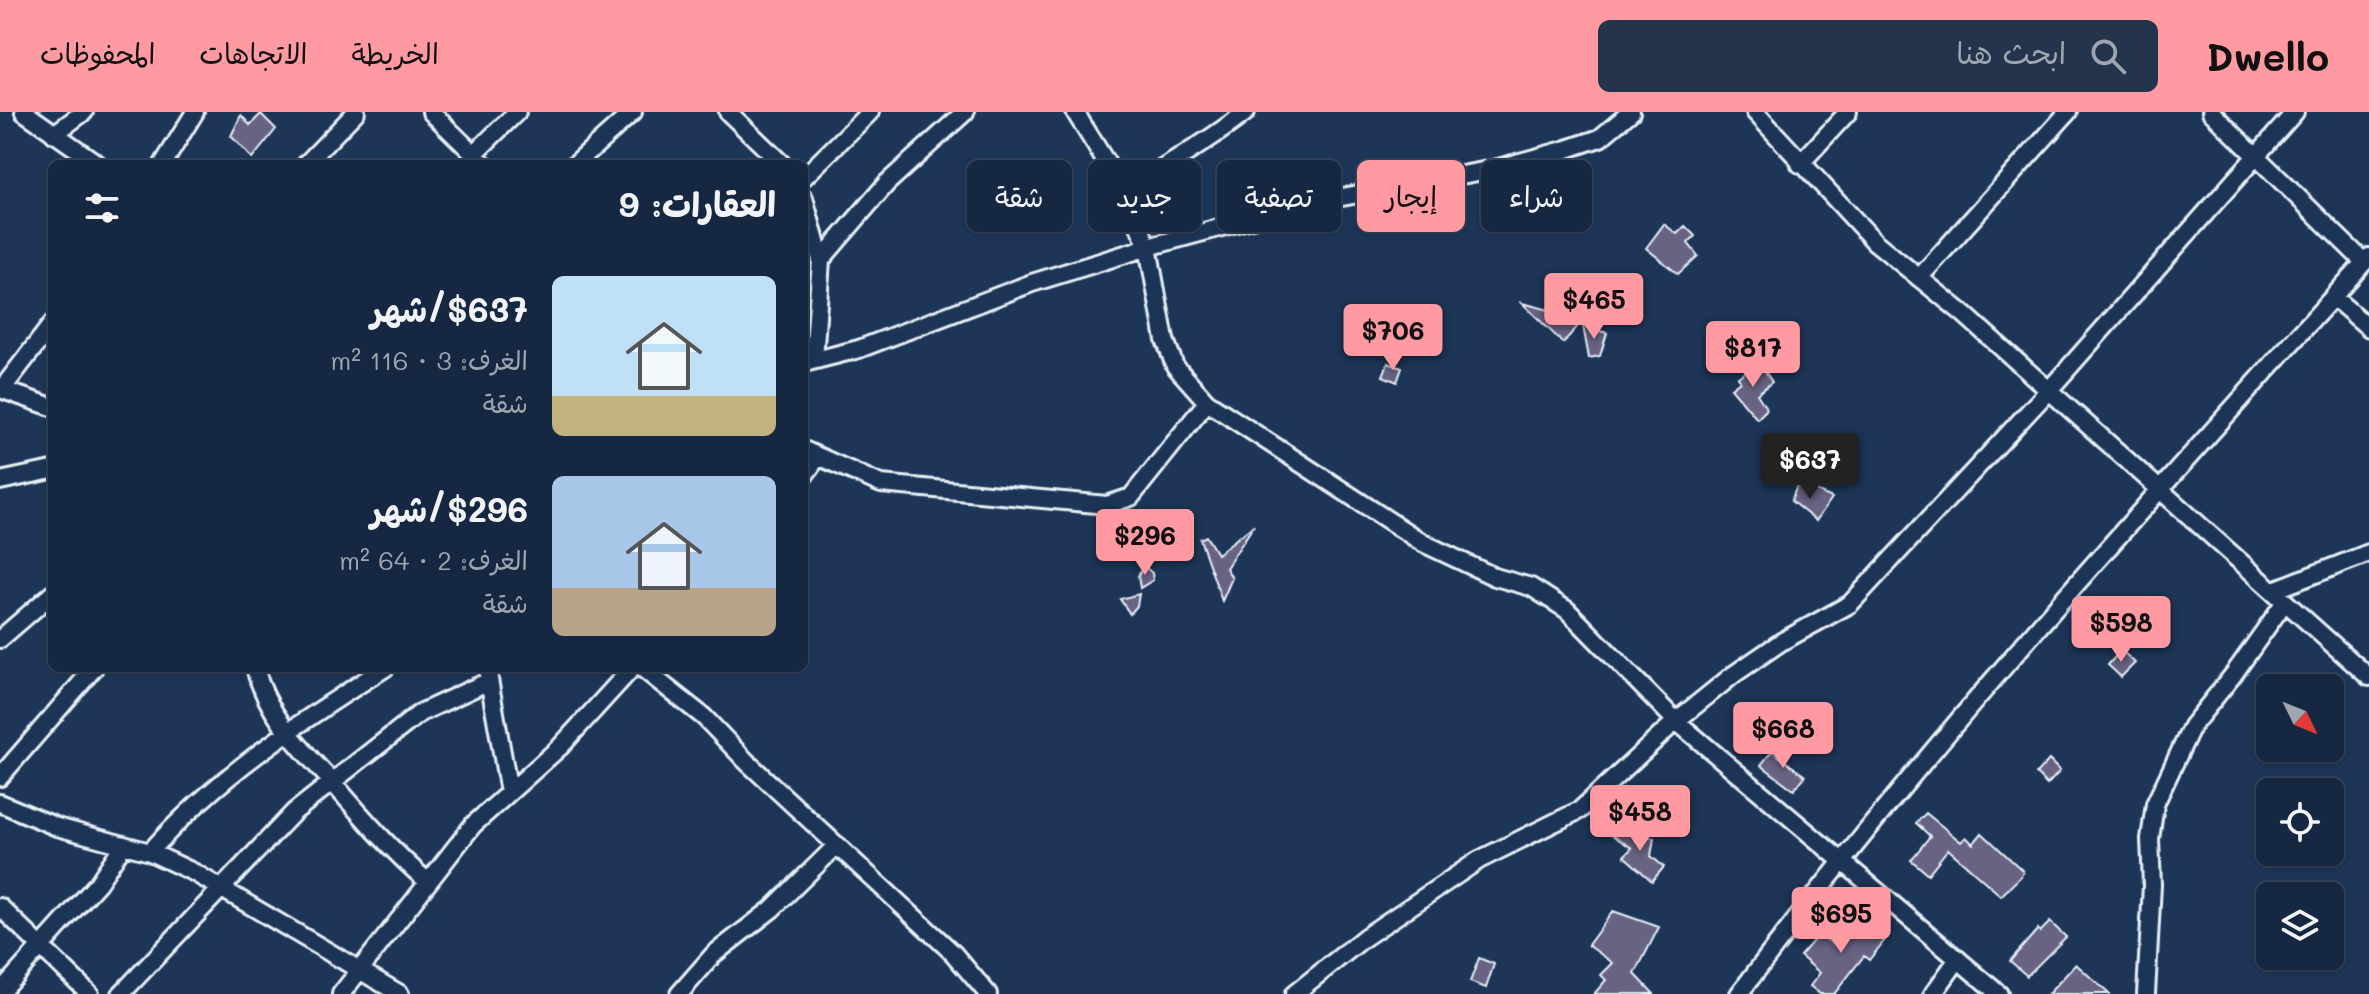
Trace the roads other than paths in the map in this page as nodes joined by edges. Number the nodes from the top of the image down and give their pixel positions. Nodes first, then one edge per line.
1 (24, 112) edge
2 (84, 112) edge
3 (195, 112) edge
4 (356, 112) edge
5 (431, 112) edge
6 (517, 112) edge
7 (633, 112) edge
8 (728, 112) edge
9 (752, 112) edge
10 (870, 112) edge
11 (965, 112) edge
12 (1075, 112) edge
13 (1246, 112) edge
14 (1631, 112) edge
15 (1755, 112) edge
16 (1848, 112) edge
17 (2068, 112) edge
18 (2211, 112) edge
19 (2295, 112) edge
20 (741, 125) junction
21 (54, 134) junction
22 (2257, 156) junction
23 (479, 159) edge
24 (92, 160) edge
25 (165, 160) edge
26 (310, 160) edge
27 (579, 160) edge
28 (778, 160) edge
29 (1105, 160) edge
30 (1172, 160) edge
31 (1800, 164) junction
32 (808, 173) edge
33 (808, 213) edge
34 (1142, 232) edge
35 (1148, 247) junction
36 (2366, 259) edge
37 (821, 260) junction
38 (1919, 278) junction
39 (2333, 297) junction
40 (2369, 328) edge
41 (48, 329) edge
42 (809, 362) edge
43 (1, 389) edge
44 (2049, 390) junction
45 (1207, 402) junction
46 (48, 406) edge
47 (811, 454) edge
48 (48, 471) edge
49 (0, 481) edge
50 (2159, 491) junction
51 (2369, 553) edge
52 (2279, 596) junction
53 (48, 597) edge
54 (0, 639) edge
55 (91, 672) edge
56 (256, 672) edge
57 (379, 672) edge
58 (628, 672) edge
59 (647, 672) edge
60 (487, 675) edge
61 (2369, 677) edge
62 (1676, 721) junction
63 (286, 733) junction
64 (0, 777) edge
65 (333, 784) junction
66 (509, 792) junction
67 (0, 803) edge
68 (837, 845) junction
69 (122, 847) junction
70 (150, 852) junction
71 (1840, 859) junction
72 (428, 882) junction
73 (219, 887) junction
74 (0, 907) edge
75 (42, 948) junction
76 (1958, 959) junction
77 (359, 970) junction
78 (0, 992) edge
79 (90, 994) edge
80 (121, 994) edge
81 (341, 994) edge
82 (400, 994) edge
83 (679, 994) edge
84 (988, 994) edge
85 (1294, 994) edge
86 (1739, 994) edge
87 (1933, 994) edge
88 (1999, 994) edge
89 (2146, 994) edge

1 - 21 street
2 - 21 street
3 - 25 street
4 - 26 street
5 - 23 street
6 - 23 street
7 - 27 street
8 - 20 street
9 - 20 street
10 - 32 street
11 - 37 street
12 - 29 street
13 - 30 street
14 - 35 street
15 - 31 street
16 - 31 street
17 - 38 street
18 - 22 street
19 - 22 street
20 - 28 street
21 - 24 street
22 - 36 street
22 - 44 street
31 - 38 street
33 - 37 street
34 - 35 street
35 - 42 street
35 - 45 street
36 - 39 street
37 - 42 street
38 - 44 street
39 - 40 street
39 - 50 street
41 - 43 street
43 - 46 street
44 - 50 street
44 - 62 street
45 - 47 street
45 - 62 street
48 - 49 street
50 - 52 street
50 - 71 street
51 - 52 street
52 - 61 street
52 - 89 street
53 - 54 street
55 - 64 street
56 - 63 street
57 - 63 street
58 - 66 street
59 - 68 street
60 - 65 street
60 - 66 street
62 - 71 street
62 - 85 street
63 - 65 street
63 - 70 street
65 - 72 street
65 - 73 street
66 - 72 street
67 - 69 street
68 - 83 street
68 - 84 street
69 - 70 street
69 - 75 street
70 - 73 street
71 - 76 street
71 - 86 street
72 - 77 street
73 - 77 street
73 - 80 street
74 - 75 street
75 - 78 street
75 - 79 street
76 - 87 street
76 - 88 street
77 - 81 street
77 - 82 street

